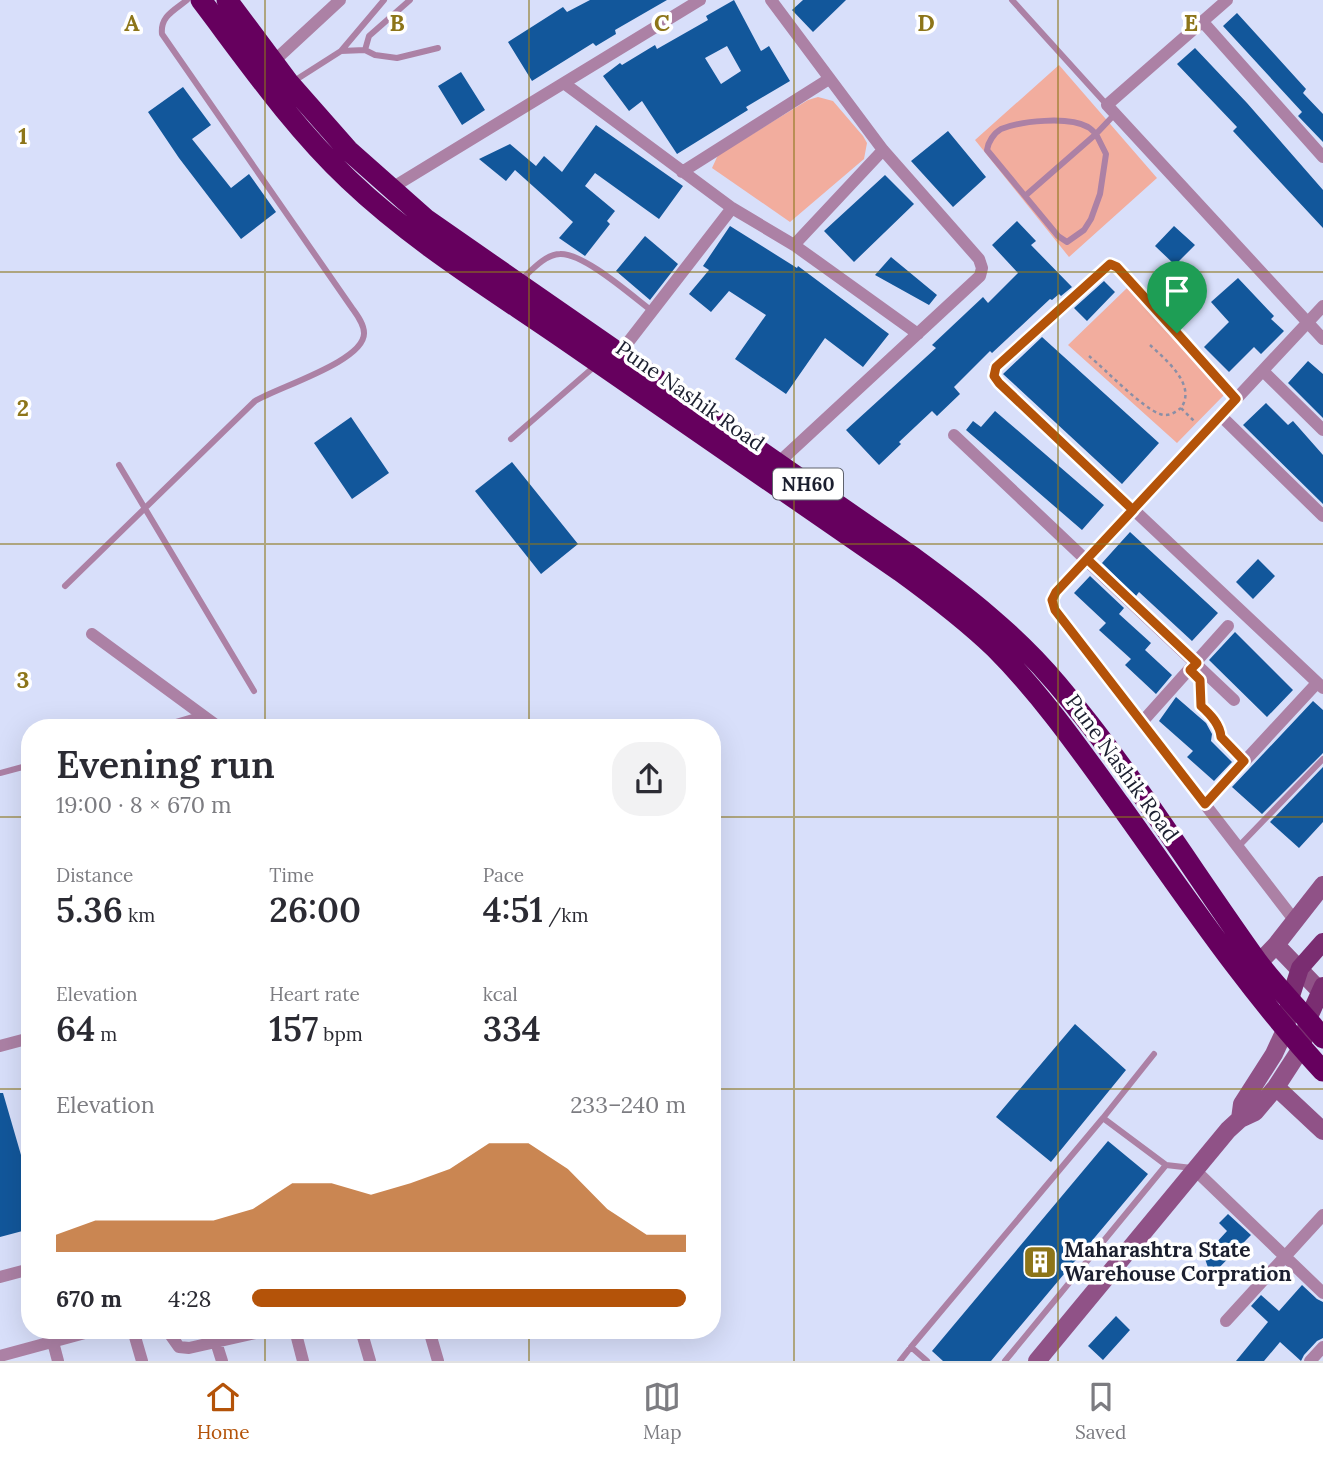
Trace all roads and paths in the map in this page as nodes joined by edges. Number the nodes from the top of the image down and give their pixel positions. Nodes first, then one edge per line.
1 (187, 0) edge
2 (201, 0) edge
3 (227, 0) edge
4 (340, 0) edge
5 (384, 0) edge
6 (410, 0) edge
7 (700, 0) edge
8 (771, 0) edge
9 (1012, 0) edge
10 (1223, 1) edge
11 (1202, 21) junction
12 (438, 48) dead end
13 (365, 50) junction
14 (341, 51) junction
15 (274, 62) junction
16 (829, 79) junction
17 (289, 83) junction
18 (565, 84) junction
19 (1111, 110) junction
20 (1096, 134) junction
21 (883, 150) junction
22 (1323, 157) edge
23 (681, 172) junction
24 (390, 189) junction
25 (1025, 195) junction
26 (732, 208) junction
27 (794, 245) junction
28 (517, 284) junction
29 (1323, 306) edge
30 (652, 310) junction
31 (1306, 323) junction
32 (918, 334) junction
33 (1323, 339) edge
34 (1150, 345) dead end
35 (619, 354) junction
36 (1089, 356) dead end
37 (599, 363) junction
38 (1263, 371) junction
39 (1236, 399) junction
40 (1181, 408) junction
41 (1220, 415) junction
42 (1323, 430) edge
43 (1205, 432) junction
44 (954, 435) dead end
45 (511, 439) dead end
46 (778, 463) junction
47 (119, 465) dead end
48 (145, 508) junction
49 (1133, 510) junction
50 (1323, 516) edge
51 (1087, 559) junction
52 (65, 586) dead end
53 (1228, 626) dead end
54 (92, 634) dead end
55 (1194, 667) junction
56 (1320, 686) edge
57 (254, 691) dead end
58 (1234, 700) dead end
59 (201, 715) junction
60 (187, 719) edge
61 (207, 719) edge
62 (1142, 722) junction
63 (1323, 759) edge
64 (1244, 761) junction
65 (21, 767) edge
66 (0, 773) edge
67 (1205, 804) junction
68 (1238, 847) junction
69 (1323, 886) edge
70 (1295, 921) junction
71 (1323, 942) edge
72 (1276, 945) junction
73 (1259, 963) junction
74 (1300, 968) junction
75 (1244, 979) junction
76 (1322, 990) edge
77 (1290, 999) junction
78 (1308, 1019) junction
79 (1286, 1028) junction
80 (1323, 1038) edge
81 (21, 1040) edge
82 (0, 1046) edge
83 (1302, 1047) junction
84 (1154, 1054) dead end
85 (1323, 1071) edge
86 (1276, 1087) junction
87 (1102, 1118) junction
88 (1240, 1119) junction
89 (1323, 1131) edge
90 (1166, 1165) junction
91 (1194, 1169) junction
92 (1323, 1215) edge
93 (1285, 1257) junction
94 (21, 1271) edge
95 (0, 1277) edge
96 (1323, 1293) edge
97 (1226, 1321) dead end
98 (64, 1339) edge
99 (136, 1339) edge
100 (173, 1339) edge
101 (229, 1339) edge
102 (297, 1339) edge
103 (364, 1339) edge
104 (432, 1339) edge
105 (53, 1342) junction
106 (216, 1342) junction
107 (911, 1347) junction
108 (1323, 1347) edge
109 (0, 1356) edge
110 (58, 1361) edge
111 (142, 1361) edge
112 (222, 1361) edge
113 (303, 1361) edge
114 (370, 1361) edge
115 (438, 1361) edge
116 (900, 1361) edge
117 (927, 1361) edge
118 (1005, 1361) edge
119 (1037, 1361) edge
120 (1310, 1361) edge

1 - 48 lane
2 - 37 highway, Pune Nashik Road / NH60
3 - 15 highway, Pune Nashik Road / NH60
4 - 15 street
5 - 14 lane
6 - 13 lane
7 - 18 street
8 - 16 street
9 - 19 lane
10 - 11 street
11 - 19 street
11 - 22 street
12 - 13 lane
13 - 14 lane
14 - 17 lane
15 - 17 highway, Pune Nashik Road / NH60
16 - 21 street
16 - 23 street
17 - 24 highway, Pune Nashik Road / NH60
18 - 23 street
18 - 24 street
19 - 20 lane
19 - 31 street
20 - 25 lane
20 - 25 lane
20 - 25 lane
21 - 27 street
21 - 32 street
23 - 26 street
24 - 28 highway, Pune Nashik Road / NH60
26 - 27 street
26 - 30 street
27 - 32 street
28 - 30 lane
28 - 35 highway, Pune Nashik Road / NH60
29 - 31 street
30 - 35 street
31 - 33 street
31 - 38 street
32 - 46 street
34 - 40 path
35 - 46 highway, Pune Nashik Road / NH60
36 - 40 path
37 - 45 lane
37 - 75 highway, Pune Nashik Road / NH60
38 - 39 street
38 - 42 street
39 - 41 street
39 - 49 street
40 - 43 path
41 - 43 street
41 - 50 street
43 - 49 street
44 - 51 street
46 - 73 highway, Pune Nashik Road / NH60
47 - 48 lane
48 - 52 lane
48 - 57 lane
49 - 51 street
49 - 56 street
51 - 55 street
51 - 62 street
53 - 55 street
54 - 59 street
55 - 58 street
55 - 62 street
55 - 64 street
56 - 64 street
59 - 60 lane
59 - 61 street
62 - 67 street
63 - 68 lane
64 - 67 street
65 - 66 lane
67 - 68 street
68 - 70 street
69 - 70 street
70 - 72 street
71 - 74 main road
72 - 73 street
72 - 74 street
73 - 75 street
73 - 77 highway, Pune Nashik Road / NH60
74 - 76 street
74 - 77 main road
75 - 79 highway, Pune Nashik Road / NH60
76 - 78 main road
77 - 78 highway, Pune Nashik Road / NH60
77 - 79 main road
78 - 80 highway, Pune Nashik Road / NH60
78 - 83 main road
79 - 83 highway, Pune Nashik Road / NH60
79 - 88 street
81 - 82 street
83 - 85 highway, Pune Nashik Road / NH60
83 - 86 street
84 - 87 lane
86 - 88 street
86 - 89 street
87 - 90 lane
87 - 107 lane
88 - 91 street
90 - 91 lane
90 - 118 lane
91 - 93 street
91 - 119 street
92 - 93 street
93 - 96 street
93 - 97 street
94 - 95 street
98 - 105 street
99 - 111 street
100 - 106 street
101 - 106 street
102 - 113 street
103 - 114 street
104 - 115 street
105 - 109 street
105 - 110 street
106 - 112 street
107 - 116 lane
107 - 117 lane
108 - 120 street

